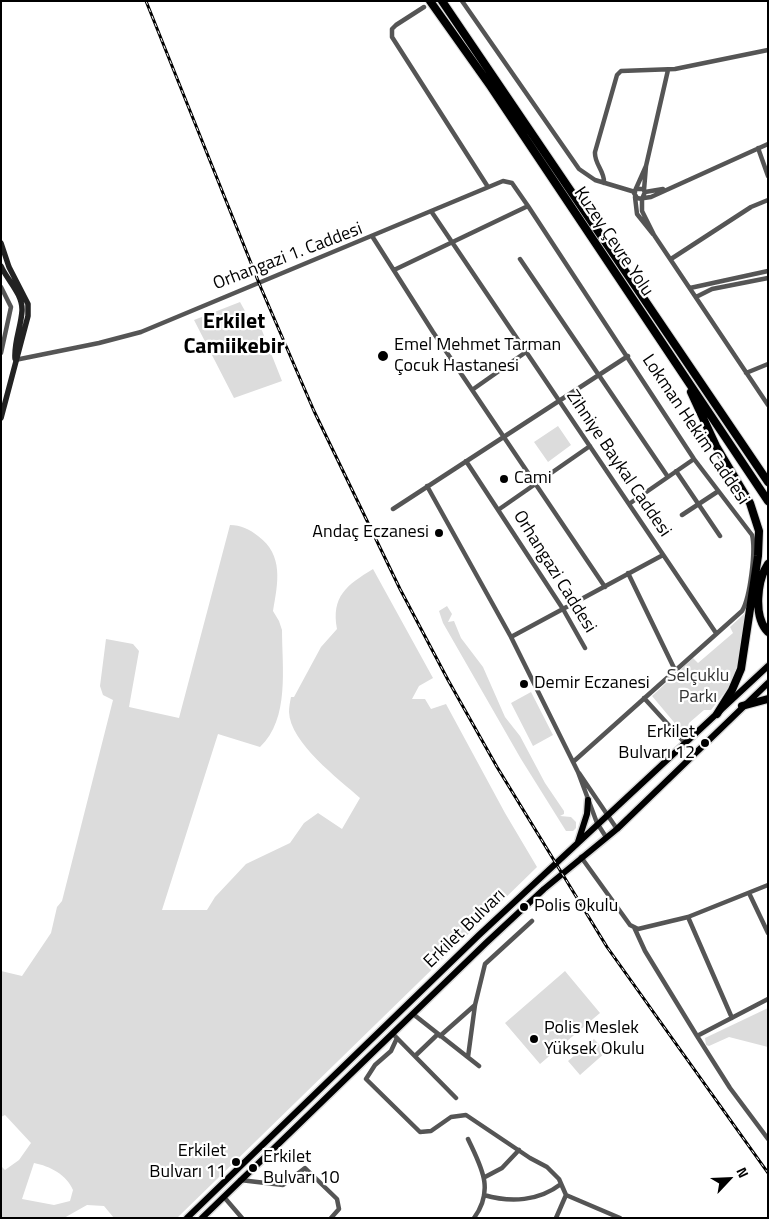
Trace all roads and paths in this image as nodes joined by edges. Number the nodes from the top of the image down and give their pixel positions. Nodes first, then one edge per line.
1 (430, 1) edge
2 (442, 1) edge
3 (462, 1) edge
4 (424, 7) dead end
5 (768, 50) edge
6 (668, 70) junction
7 (768, 144) edge
8 (758, 148) junction
9 (646, 166) junction
10 (768, 176) edge
11 (604, 183) junction
12 (488, 187) junction
13 (636, 192) junction
14 (644, 195) junction
15 (768, 200) edge
16 (528, 206) junction
17 (431, 211) junction
18 (654, 235) junction
19 (372, 236) junction
20 (1, 243) edge
21 (452, 243) junction
22 (520, 259) dead end
23 (671, 259) junction
24 (1, 266) edge
25 (394, 270) junction
26 (768, 271) edge
27 (768, 278) edge
28 (1, 287) edge
29 (690, 288) junction
30 (696, 297) junction
31 (526, 352) junction
32 (1, 353) edge
33 (628, 356) junction
34 (15, 360) junction
35 (768, 364) edge
36 (746, 373) junction
37 (598, 374) junction
38 (684, 376) junction
39 (472, 390) junction
40 (560, 402) junction
41 (715, 403) junction
42 (768, 405) edge
43 (1, 418) edge
44 (505, 438) junction
45 (590, 446) junction
46 (694, 459) junction
47 (466, 461) junction
48 (676, 471) junction
49 (768, 471) edge
50 (668, 477) junction
51 (768, 482) edge
52 (536, 483) junction
53 (427, 486) junction
54 (717, 492) junction
55 (768, 501) edge
56 (629, 504) junction
57 (698, 504) junction
58 (393, 509) dead end
59 (498, 510) junction
60 (682, 515) dead end
61 (720, 536) dead end
62 (663, 555) junction
63 (768, 564) edge
64 (628, 573) junction
65 (605, 587) junction
66 (563, 609) junction
67 (768, 632) edge
68 (716, 633) junction
69 (511, 637) junction
70 (585, 648) dead end
71 (768, 666) edge
72 (675, 670) junction
73 (768, 683) edge
74 (644, 698) junction
75 (768, 698) edge
76 (742, 706) junction
77 (717, 714) junction
78 (685, 743) junction
79 (573, 762) junction
80 (578, 772) junction
81 (588, 800) junction
82 (607, 814) junction
83 (597, 824) junction
84 (617, 829) junction
85 (606, 838) junction
86 (578, 842) junction
87 (581, 857) junction
88 (768, 885) edge
89 (749, 893) junction
90 (688, 917) junction
91 (532, 921) dead end
92 (634, 928) junction
93 (768, 933) edge
94 (768, 999) edge
95 (475, 1004) junction
96 (413, 1014) junction
97 (732, 1018) junction
98 (439, 1035) junction
99 (394, 1036) junction
100 (696, 1036) junction
101 (415, 1056) junction
102 (468, 1057) junction
103 (479, 1066) dead end
104 (456, 1098) dead end
105 (468, 1139) dead end
106 (768, 1139) edge
107 (519, 1150) junction
108 (485, 1177) junction
109 (240, 1180) junction
110 (561, 1184) junction
111 (484, 1195) junction
112 (566, 1195) junction
113 (224, 1197) junction
114 (334, 1217) edge
115 (187, 1218) edge
116 (202, 1218) edge
117 (242, 1218) edge
118 (474, 1218) edge
119 (556, 1218) edge
120 (620, 1218) edge

1 - 38 highway, Kuzey Çevre Yolu
2 - 41 highway, Kuzey Çevre Yolu
3 - 11 street
4 - 12 street
5 - 6 street
6 - 9 street
6 - 11 street
7 - 8 street
8 - 10 street
8 - 14 street
9 - 13 street
9 - 14 street
11 - 13 street
12 - 16 street, Lokman Hekim Caddesi
12 - 17 street
13 - 14 street
13 - 14 street
13 - 18 street
14 - 18 street
15 - 23 street
16 - 21 street
16 - 33 street, Lokman Hekim Caddesi
17 - 19 street
17 - 21 street, Zihniye Baykal Caddesi
18 - 23 street
19 - 25 street, Orhangazi 1. Caddesi
19 - 34 street, Orhangazi 1. Caddesi
20 - 34 street
21 - 25 street
21 - 31 street, Zihniye Baykal Caddesi
22 - 37 street
23 - 29 street
24 - 34 street
25 - 39 street, Orhangazi 1. Caddesi
26 - 29 street
27 - 30 street
28 - 32 street
29 - 30 street
30 - 36 street
31 - 39 street
31 - 40 street, Zihniye Baykal Caddesi
33 - 37 street
33 - 46 street, Lokman Hekim Caddesi
34 - 43 street
35 - 36 street
36 - 42 street
37 - 40 street
37 - 50 street
38 - 55 highway, Kuzey Çevre Yolu
38 - 77 highway
39 - 44 street, Orhangazi 1. Caddesi
40 - 44 street
40 - 45 street, Zihniye Baykal Caddesi
41 - 49 highway
41 - 51 highway, Kuzey Çevre Yolu
44 - 47 street
44 - 52 street, Orhangazi 1. Caddesi
45 - 52 street
45 - 56 street, Zihniye Baykal Caddesi
46 - 48 street
46 - 54 street, Lokman Hekim Caddesi
47 - 53 street
47 - 59 street, Orhangazi Caddesi
48 - 50 street
48 - 57 street
50 - 56 street
52 - 59 street
52 - 65 street, Orhangazi 1. Caddesi
53 - 58 street
53 - 69 street
54 - 57 street
54 - 68 street, Lokman Hekim Caddesi
56 - 62 street, Zihniye Baykal Caddesi
57 - 60 street
57 - 61 street
59 - 66 street, Orhangazi Caddesi
62 - 64 street
62 - 68 street, Zihniye Baykal Caddesi
63 - 67 highway
64 - 65 street
64 - 72 street
65 - 66 street
66 - 69 street
66 - 70 street, Orhangazi Caddesi
68 - 72 street, Lokman Hekim Caddesi
69 - 79 street
71 - 77 main road, Erkilet Bulvarı
72 - 74 street, Lokman Hekim Caddesi
73 - 76 main road, Erkilet Bulvarı
74 - 78 street
74 - 79 street, Lokman Hekim Caddesi
75 - 76 highway
76 - 84 main road, Erkilet Bulvarı
77 - 78 main road, Erkilet Bulvarı
78 - 82 main road, Erkilet Bulvarı
79 - 80 street
80 - 81 street
80 - 82 street
81 - 83 street
81 - 86 main road
82 - 83 main road, Erkilet Bulvarı
82 - 84 street
83 - 85 street
83 - 86 main road, Erkilet Bulvarı
84 - 85 main road, Erkilet Bulvarı
85 - 87 main road, Erkilet Bulvarı
86 - 115 main road, Erkilet Bulvarı
87 - 92 street
87 - 96 main road, Erkilet Bulvarı
88 - 89 street
89 - 90 street
89 - 93 street
90 - 92 street
90 - 97 street
91 - 95 street
92 - 100 street
94 - 97 street
95 - 98 street
95 - 102 street
96 - 98 street
96 - 99 main road, Erkilet Bulvarı
97 - 100 street
98 - 101 street
98 - 102 street
99 - 101 street
99 - 107 street
99 - 109 main road, Erkilet Bulvarı
100 - 106 street
101 - 104 street
102 - 103 street
105 - 108 street
107 - 108 street
107 - 110 street
108 - 111 street
109 - 113 main road, Erkilet Bulvarı
109 - 114 street
110 - 111 street
110 - 112 street
111 - 118 street
112 - 119 street
112 - 120 street
113 - 116 main road, Erkilet Bulvarı
113 - 117 street

